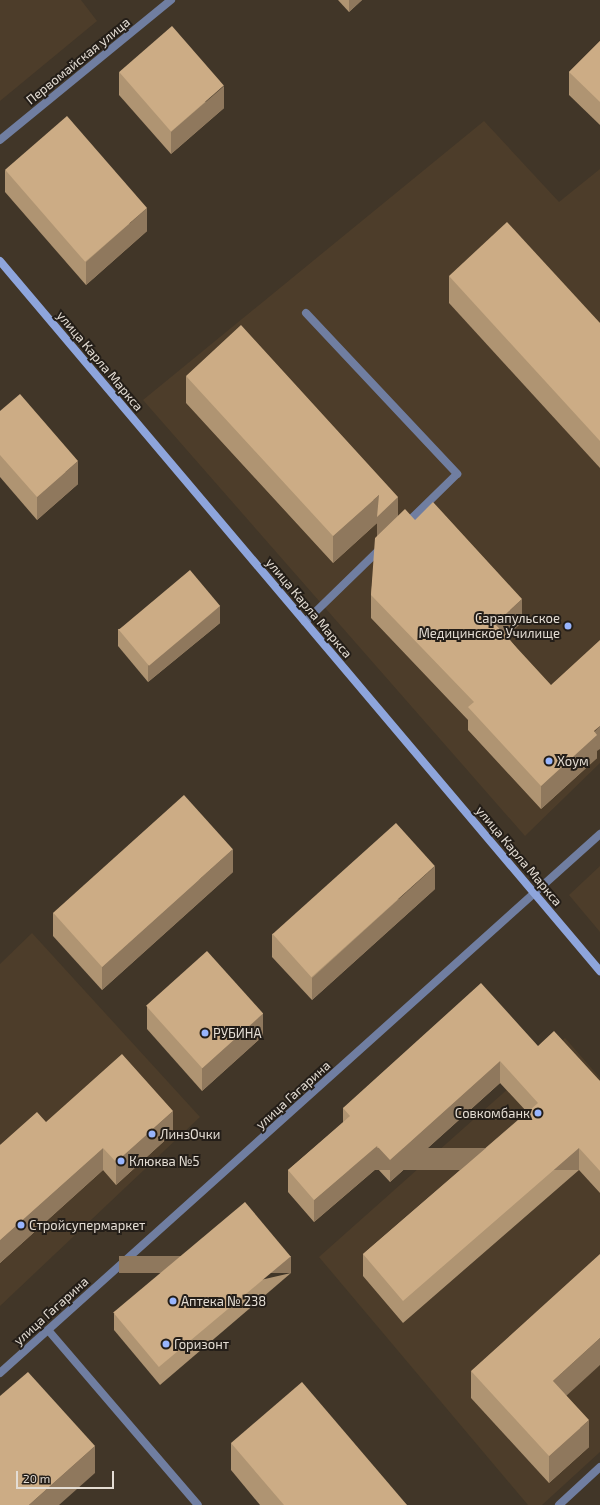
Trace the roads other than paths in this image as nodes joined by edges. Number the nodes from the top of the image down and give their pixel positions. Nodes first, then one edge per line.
1 (170, 0) edge
2 (0, 140) edge
3 (0, 262) edge
4 (306, 313) dead end
5 (400, 530) edge
6 (389, 541) edge
7 (305, 622) junction
8 (600, 834) edge
9 (536, 894) junction
10 (600, 971) edge
11 (48, 1330) junction
12 (0, 1373) edge
13 (600, 1467) edge
14 (198, 1505) edge
15 (560, 1505) edge

1 - 2 street, Первомайская улица
3 - 7 main road, улица Карла Маркса
4 - 5 street
6 - 7 street
7 - 9 main road, улица Карла Маркса
8 - 9 street, улица Гагарина
9 - 10 main road, улица Карла Маркса
9 - 11 street, улица Гагарина
11 - 12 street, улица Гагарина
11 - 14 street
13 - 15 street

